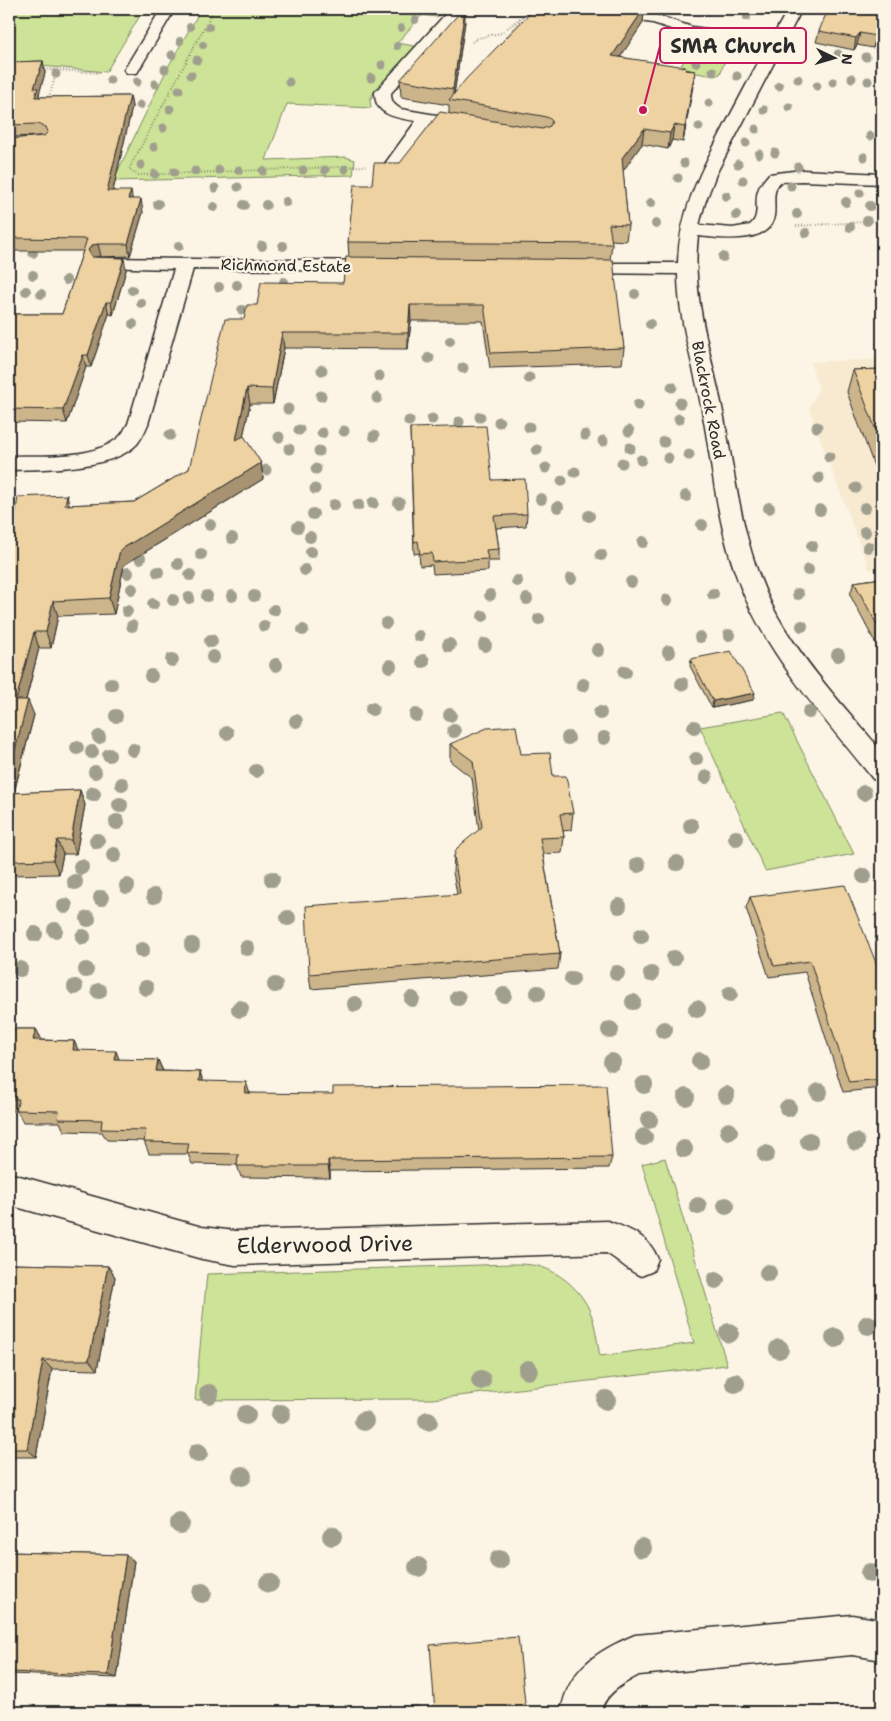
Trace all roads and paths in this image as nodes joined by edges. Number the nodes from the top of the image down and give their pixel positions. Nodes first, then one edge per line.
1 (168, 9) edge
2 (214, 9) edge
3 (458, 9) edge
4 (528, 9) edge
5 (585, 9) edge
6 (795, 9) edge
7 (524, 15) junction
8 (472, 42) dead end
9 (776, 43) junction
10 (500, 45) edge
11 (35, 69) edge
12 (132, 70) joint
13 (56, 74) dead end
14 (48, 101) edge
15 (426, 118) junction
16 (488, 129) edge
17 (392, 165) joint
18 (882, 179) edge
19 (882, 221) edge
20 (762, 224) junction
21 (690, 230) junction
22 (101, 263) edge
23 (185, 264) junction
24 (402, 266) edge
25 (557, 268) edge
26 (687, 269) junction
27 (9, 463) edge
28 (882, 772) edge
29 (9, 1189) edge
30 (641, 1259) dead end
31 (882, 1640) edge
32 (581, 1712) edge

1 - 12 street
2 - 17 path
3 - 15 street
4 - 7 path
5 - 9 street
6 - 9 street, Blackrock Road
7 - 8 path
7 - 10 path
9 - 21 street, Blackrock Road
11 - 12 path
13 - 14 path
15 - 16 street
15 - 17 street
18 - 20 street
19 - 20 path
20 - 21 street
21 - 26 street, Blackrock Road
22 - 23 street, Richmond Estate
23 - 24 street, Richmond Estate
23 - 27 street
25 - 26 street
26 - 28 street, Blackrock Road
29 - 30 street, Elderwood Drive
31 - 32 street

